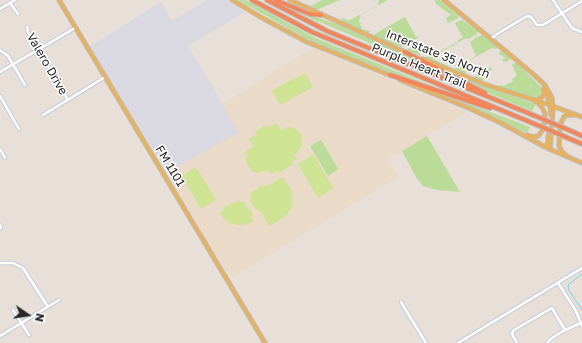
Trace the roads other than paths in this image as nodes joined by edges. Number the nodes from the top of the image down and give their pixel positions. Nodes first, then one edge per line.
1 (15, 0) edge
2 (59, 0) edge
3 (232, 0) edge
4 (252, 0) edge
5 (267, 0) edge
6 (275, 0) edge
7 (290, 0) edge
8 (444, 0) edge
9 (553, 0) edge
10 (582, 1) edge
11 (10, 3) junction
12 (0, 9) edge
13 (561, 13) junction
14 (18, 14) dead end
15 (321, 15) junction
16 (27, 27) dead end
17 (75, 28) junction
18 (582, 32) edge
19 (491, 39) junction
20 (0, 50) edge
21 (38, 50) junction
22 (405, 52) junction
23 (13, 64) junction
24 (0, 72) edge
25 (390, 75) junction
26 (105, 77) junction
27 (543, 84) junction
28 (25, 85) dead end
29 (0, 96) edge
30 (68, 100) junction
31 (495, 100) junction
32 (534, 100) junction
33 (552, 105) junction
34 (499, 110) junction
35 (43, 115) dead end
36 (580, 116) edge
37 (19, 129) dead end
38 (522, 134) junction
39 (582, 136) edge
40 (582, 144) edge
41 (0, 149) edge
42 (548, 149) junction
43 (5, 158) dead end
44 (571, 159) junction
45 (582, 163) edge
46 (0, 263) edge
47 (582, 268) edge
48 (558, 283) junction
49 (59, 300) dead end
50 (401, 302) dead end
51 (48, 307) junction
52 (13, 310) dead end
53 (21, 323) junction
54 (581, 324) edge
55 (565, 330) junction
56 (29, 335) dead end
57 (0, 336) edge
58 (265, 343) edge
59 (426, 343) edge
60 (458, 343) edge
61 (517, 343) edge
62 (547, 343) edge

1 - 11 street
2 - 17 main road, FM 1101 / FM 1101
3 - 25 main road
4 - 34 highway, Purple Heart Trail
5 - 31 highway, Purple Heart Trail
6 - 15 highway
7 - 15 main road, Interstate 35 North
8 - 19 main road
9 - 13 street
10 - 13 street
11 - 12 street
11 - 14 street
13 - 18 street
13 - 19 street
15 - 22 main road, Interstate 35 North
16 - 21 street, Valero Drive
17 - 21 street
17 - 26 main road, FM 1101 / FM 1101
19 - 27 main road
20 - 23 street
21 - 23 street
21 - 30 street, Valero Drive
22 - 31 highway
22 - 32 main road, Interstate 35 North
23 - 24 street
23 - 28 street
25 - 34 highway
25 - 38 main road
26 - 30 street
26 - 58 main road, FM 1101 / FM 1101
27 - 32 main road
27 - 33 main road
29 - 37 street
30 - 35 street
31 - 39 highway, Purple Heart Trail, bridge
32 - 33 main road, Interstate 35 North
32 - 38 main road
33 - 36 main road, Interstate 35 North
33 - 42 main road
34 - 40 highway, Purple Heart Trail, bridge
36 - 44 main road
38 - 42 main road
41 - 43 street
42 - 44 main road
44 - 45 main road
46 - 51 street
47 - 48 street
48 - 54 street
48 - 60 street
49 - 51 street
50 - 59 street
51 - 53 street
52 - 53 street
53 - 56 street
53 - 57 street
54 - 55 street
55 - 61 street
55 - 62 street

